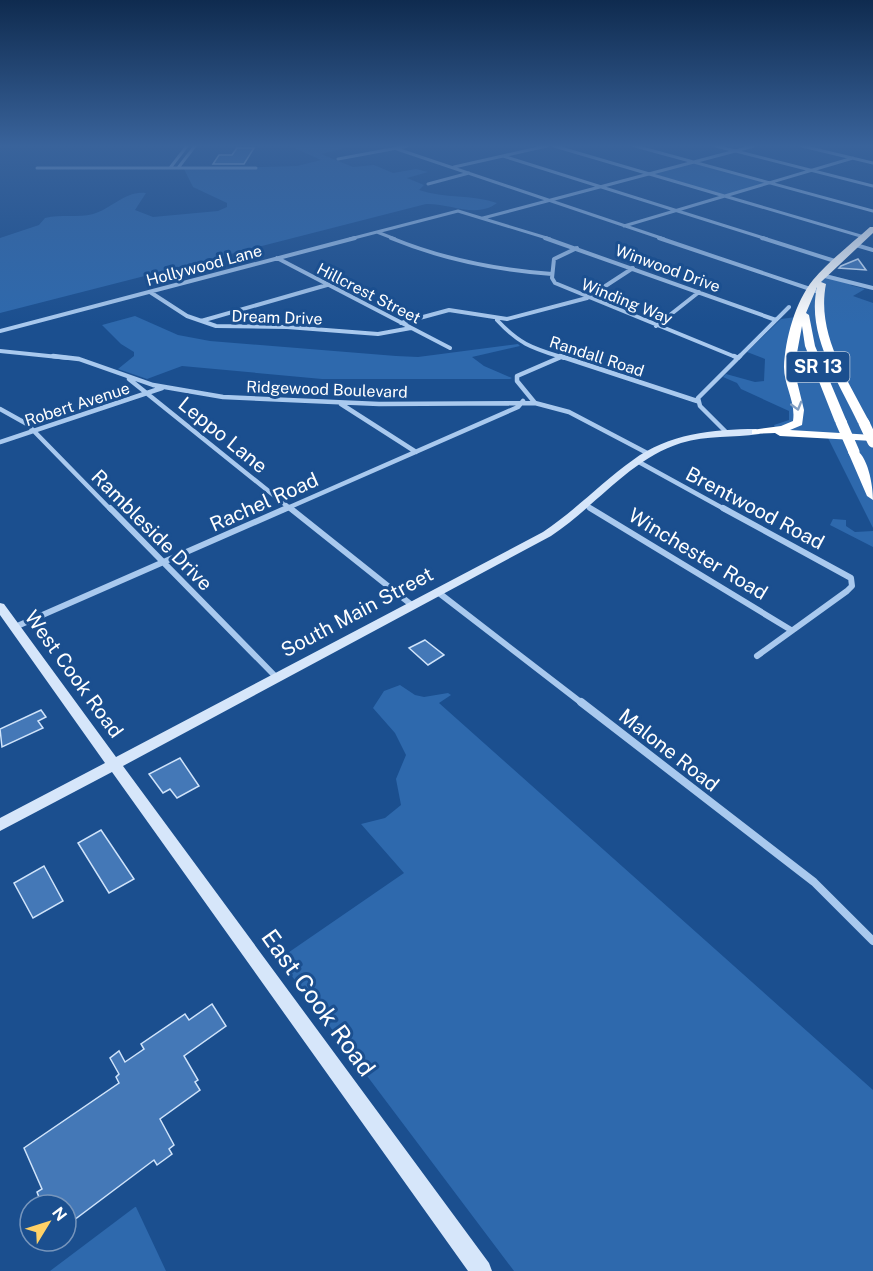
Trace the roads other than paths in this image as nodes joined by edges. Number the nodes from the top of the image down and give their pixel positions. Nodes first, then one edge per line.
1 (530, 205) edge
2 (564, 205) edge
3 (660, 205) edge
4 (691, 205) edge
5 (756, 205) edge
6 (852, 205) edge
7 (675, 210) junction
8 (873, 211) edge
9 (483, 218) junction
10 (623, 226) junction
11 (873, 228) edge
12 (376, 232) junction
13 (864, 237) junction
14 (856, 245) junction
15 (577, 248) junction
16 (873, 250) edge
17 (277, 258) junction
18 (838, 262) junction
19 (633, 268) junction
20 (552, 274) junction
21 (825, 276) junction
22 (328, 285) junction
23 (873, 288) edge
24 (815, 291) junction
25 (150, 292) junction
26 (699, 292) junction
27 (586, 298) junction
28 (789, 307) dead end
29 (804, 309) junction
30 (497, 320) junction
31 (776, 320) junction
32 (200, 321) junction
33 (401, 323) junction
34 (656, 326) junction
35 (411, 328) junction
36 (0, 331) edge
37 (450, 348) dead end
38 (0, 351) edge
39 (561, 357) junction
40 (738, 358) junction
41 (126, 377) junction
42 (162, 387) junction
43 (147, 394) junction
44 (523, 401) junction
45 (697, 401) junction
46 (339, 403) junction
47 (535, 403) junction
48 (0, 409) edge
49 (34, 431) junction
50 (726, 432) junction
51 (756, 432) junction
52 (873, 440) edge
53 (0, 442) edge
54 (416, 452) junction
55 (649, 454) junction
56 (637, 461) junction
57 (873, 496) edge
58 (587, 506) junction
59 (290, 508) junction
60 (163, 563) junction
61 (439, 592) junction
62 (413, 606) junction
63 (0, 607) edge
64 (15, 627) junction
65 (791, 630) junction
66 (757, 656) dead end
67 (278, 679) junction
68 (116, 764) junction
69 (0, 825) edge
70 (873, 941) edge
71 (481, 1271) edge

1 - 9 street
2 - 10 street
3 - 7 street
4 - 7 street
5 - 13 street
6 - 8 street
7 - 10 street
7 - 18 street
9 - 12 street, Hollywood Lane
9 - 15 street, Winwood Drive
10 - 24 street
11 - 13 highway, SR 13
12 - 17 street, Hollywood Lane
12 - 20 street
13 - 14 highway, SR 13
14 - 16 street
14 - 18 highway, SR 13
15 - 19 street, Winwood Drive
15 - 20 street, Winding Way
17 - 22 street, Hillcrest Street
17 - 25 street, Hollywood Lane
18 - 21 highway, SR 13
19 - 26 street, Winwood Drive
19 - 27 street
20 - 27 street, Winding Way
21 - 23 street
21 - 24 highway, SR 13
22 - 32 street
22 - 33 street, Hillcrest Street
24 - 29 highway, SR 13
24 - 52 highway, SR 13, bridge
25 - 32 street, Dream Drive
25 - 36 street, Hollywood Lane
26 - 31 street, Winwood Drive
26 - 34 street
27 - 30 street
27 - 34 street, Winding Way
28 - 31 street
29 -> 51 highway
29 - 57 highway, SR 13, bridge
30 - 33 street
30 - 39 street, Randall Road
31 - 40 street
32 - 35 street, Dream Drive
33 - 35 street, Hillcrest Street
34 - 40 street, Winding Way
35 - 37 street, Hillcrest Street
38 - 41 street, Ridgewood Boulevard
39 - 45 street, Randall Road
39 - 47 street
40 - 45 street
41 - 42 street, Ridgewood Boulevard
41 - 43 street, Leppo Lane
42 - 43 street, Robert Avenue
42 - 46 street, Ridgewood Boulevard
43 - 49 street, Robert Avenue
43 - 59 street, Leppo Lane
44 - 46 street, Ridgewood Boulevard
44 - 47 street, Ridgewood Boulevard
44 - 54 street, Rachel Road
45 - 50 street
46 - 54 street
47 - 55 street, Ridgewood Boulevard
48 - 49 street, Rambleside Drive
49 - 53 street, Robert Avenue
49 - 60 street, Rambleside Drive
50 - 51 street, South Main Street
50 - 55 street, South Main Street
51 - 52 highway
54 - 59 street, Rachel Road
55 - 56 street, South Main Street
56 - 58 street, South Main Street
56 - 65 street, Brentwood Road
58 - 61 street, South Main Street
58 - 65 street, Winchester Road
59 - 60 street, Rachel Road
59 - 62 street, Leppo Lane
60 - 64 street, Rachel Road
60 - 67 street, Rambleside Drive
61 - 62 street, South Main Street
61 - 70 street, Malone Road
62 - 67 street, South Main Street
63 - 64 street, West Cook Road
64 - 68 street, West Cook Road
65 - 66 street
67 - 68 street, South Main Street
68 - 69 street, South Main Street
68 - 71 street, East Cook Road

